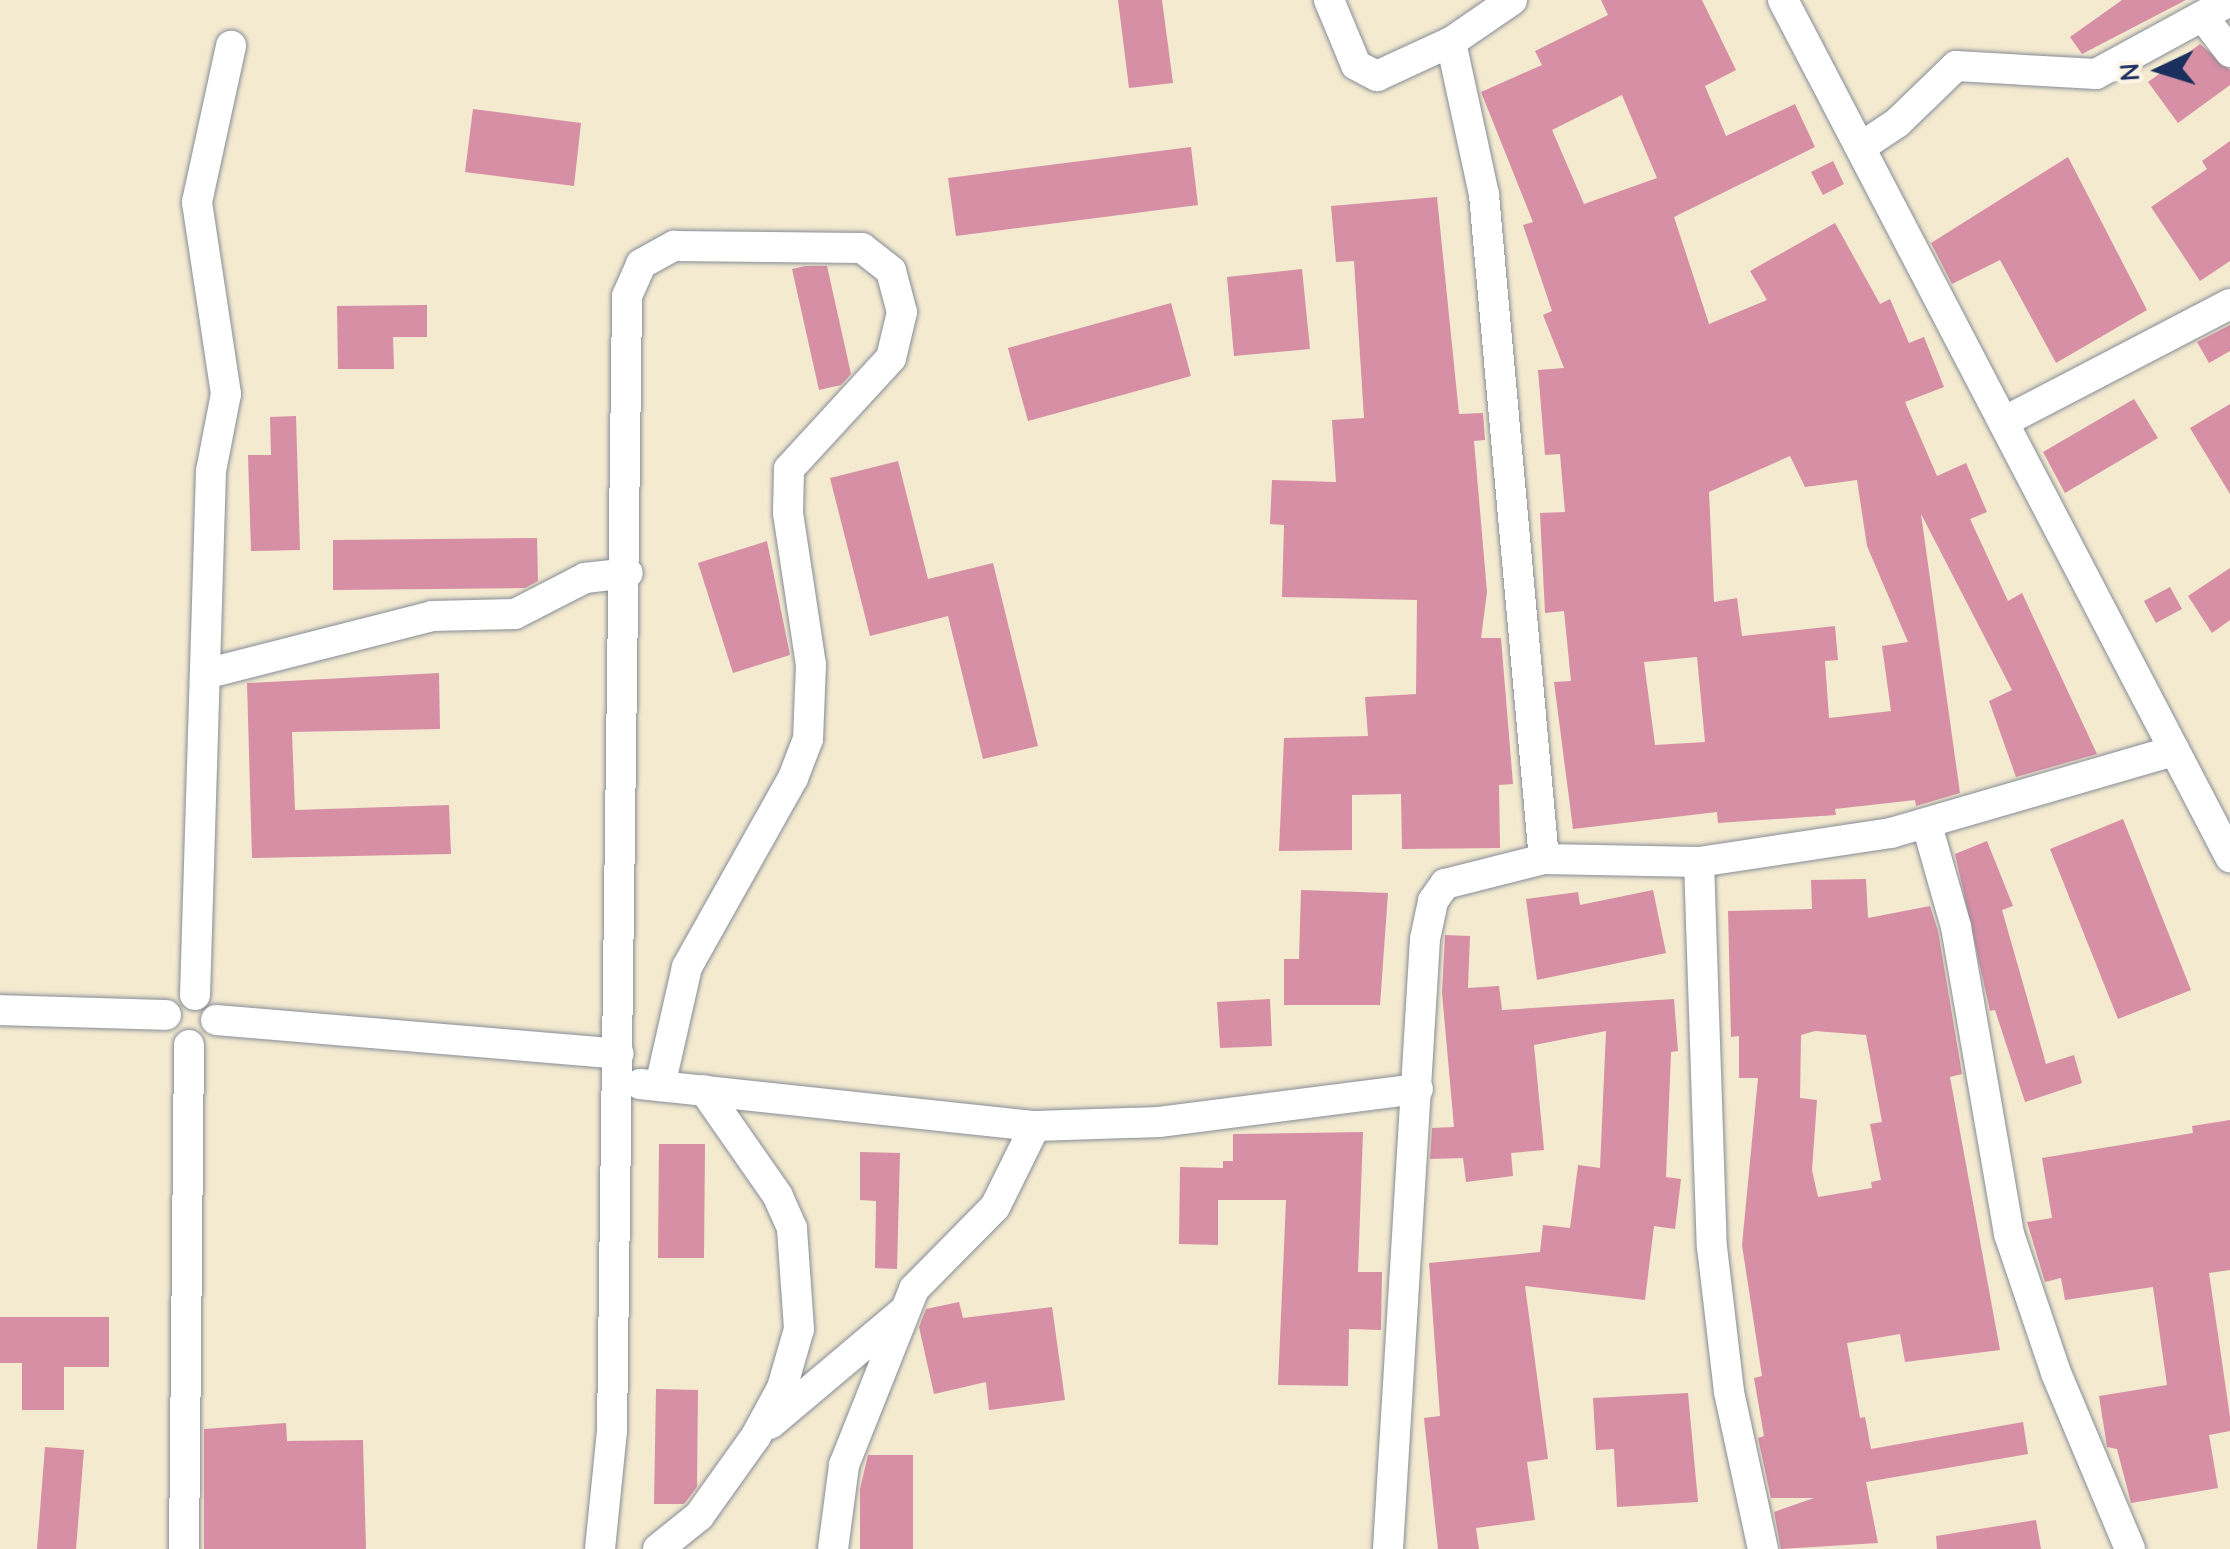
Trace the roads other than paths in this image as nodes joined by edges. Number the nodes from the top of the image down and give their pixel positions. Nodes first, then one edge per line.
1 (1329, 0) edge
2 (1512, 0) edge
3 (1783, 0) edge
4 (2230, 0) edge
5 (2204, 18) junction
6 (1451, 42) junction
7 (230, 46) dead end
8 (2230, 52) edge
9 (1861, 146) junction
10 (2230, 304) edge
11 (2008, 420) junction
12 (628, 573) junction
13 (205, 674) junction
14 (2174, 752) junction
15 (1927, 825) junction
16 (2230, 857) edge
17 (1544, 859) junction
18 (1699, 862) junction
19 (195, 995) junction
20 (0, 1010) edge
21 (166, 1015) junction
22 (216, 1020) junction
23 (189, 1046) junction
24 (619, 1068) junction
25 (660, 1086) junction
26 (1418, 1089) junction
27 (704, 1090) junction
28 (1035, 1126) junction
29 (905, 1310) junction
30 (756, 1436) junction
31 (184, 1549) edge
32 (600, 1549) edge
33 (658, 1549) edge
34 (832, 1549) edge
35 (1388, 1549) edge
36 (1763, 1549) edge
37 (2130, 1549) edge

1 - 6 street
2 - 6 street
3 - 9 street
4 - 5 street
5 - 8 street
5 - 9 street
6 - 17 street
7 - 13 street
9 - 11 street
10 - 11 street
11 - 14 street
12 - 13 street
12 - 24 street
12 - 25 street
13 - 19 street
14 - 15 street
14 - 16 street
15 - 18 street
15 - 37 street
17 - 18 street
17 - 26 street
18 - 36 street
19 - 21 street
19 - 22 street
20 - 21 street
21 - 23 street
22 - 23 street
22 - 24 street
23 - 31 street
24 - 25 street
24 - 32 street
25 - 27 street
26 - 28 street
26 - 35 street
27 - 28 street
27 - 30 street
28 - 29 street
29 - 30 street
29 - 34 street
30 - 33 street

